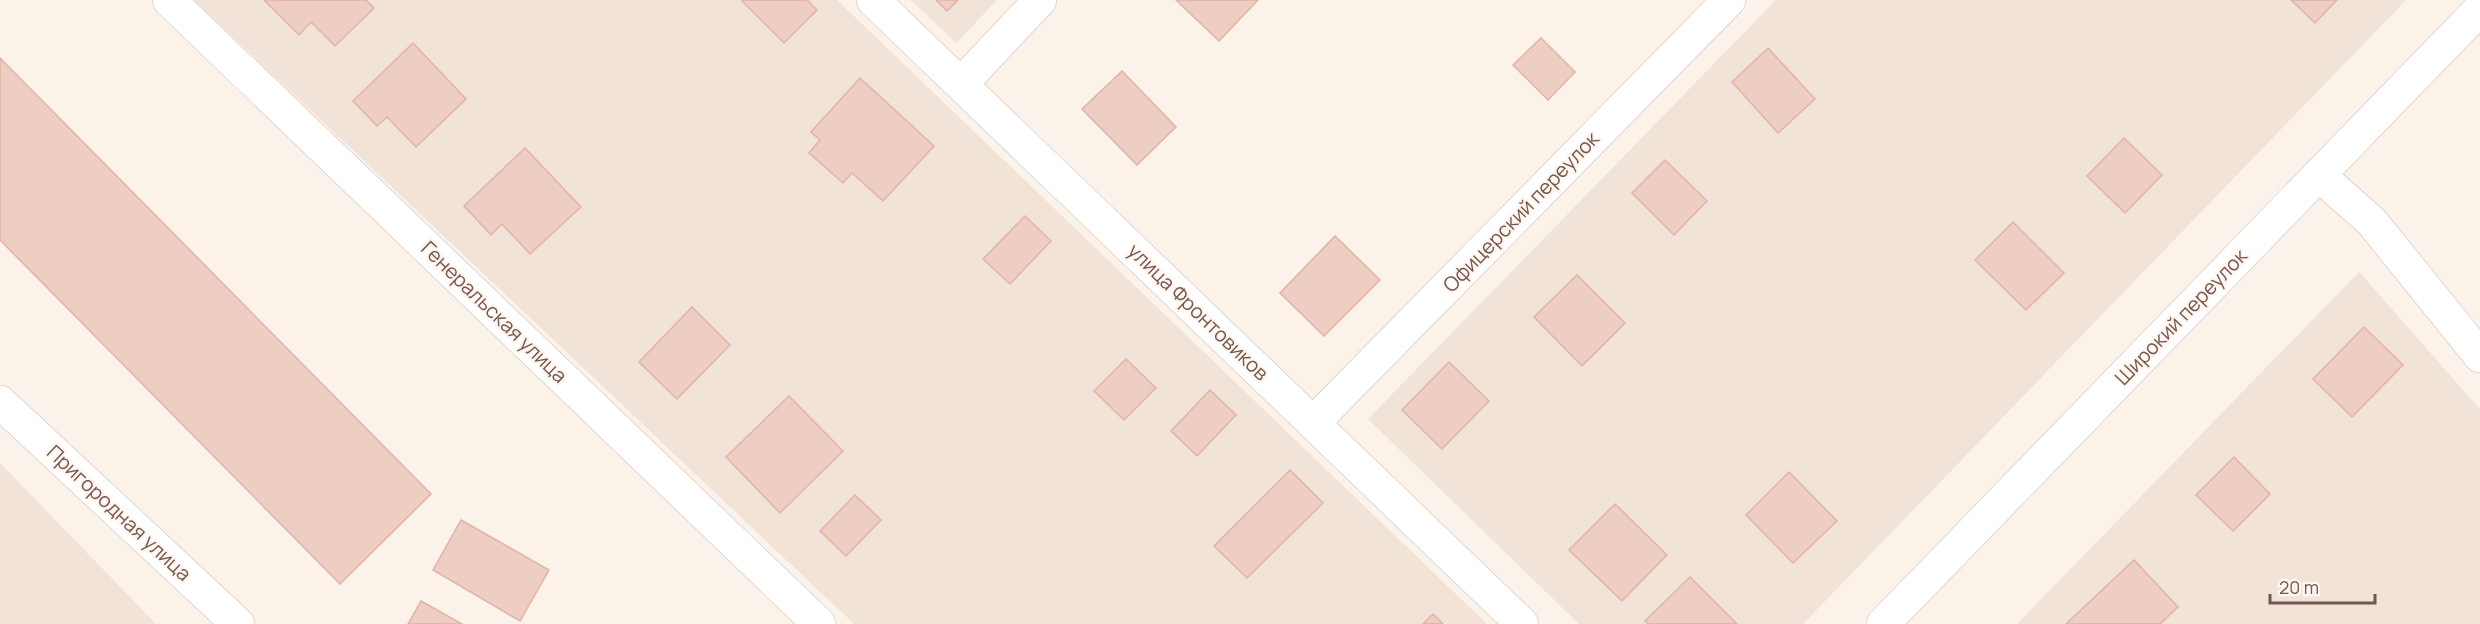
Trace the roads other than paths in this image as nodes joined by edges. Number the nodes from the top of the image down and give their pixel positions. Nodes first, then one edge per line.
1 (169, 0) edge
2 (873, 0) edge
3 (1040, 0) edge
4 (1729, 0) edge
5 (2475, 7) edge
6 (961, 84) junction
7 (2319, 175) junction
8 (2480, 356) edge
9 (0, 402) edge
10 (1314, 423) junction
11 (238, 624) edge
12 (819, 624) edge
13 (1522, 624) edge
14 (1883, 624) edge

1 - 12 street, Генеральская улица
2 - 6 street, улица Фронтовиков
3 - 6 street
4 - 10 street, Офицерский переулок
5 - 7 street, Широкий переулок
6 - 10 street, улица Фронтовиков
7 - 8 street
7 - 14 street, Широкий переулок
9 - 11 street, Пригородная улица
10 - 13 street, улица Фронтовиков

